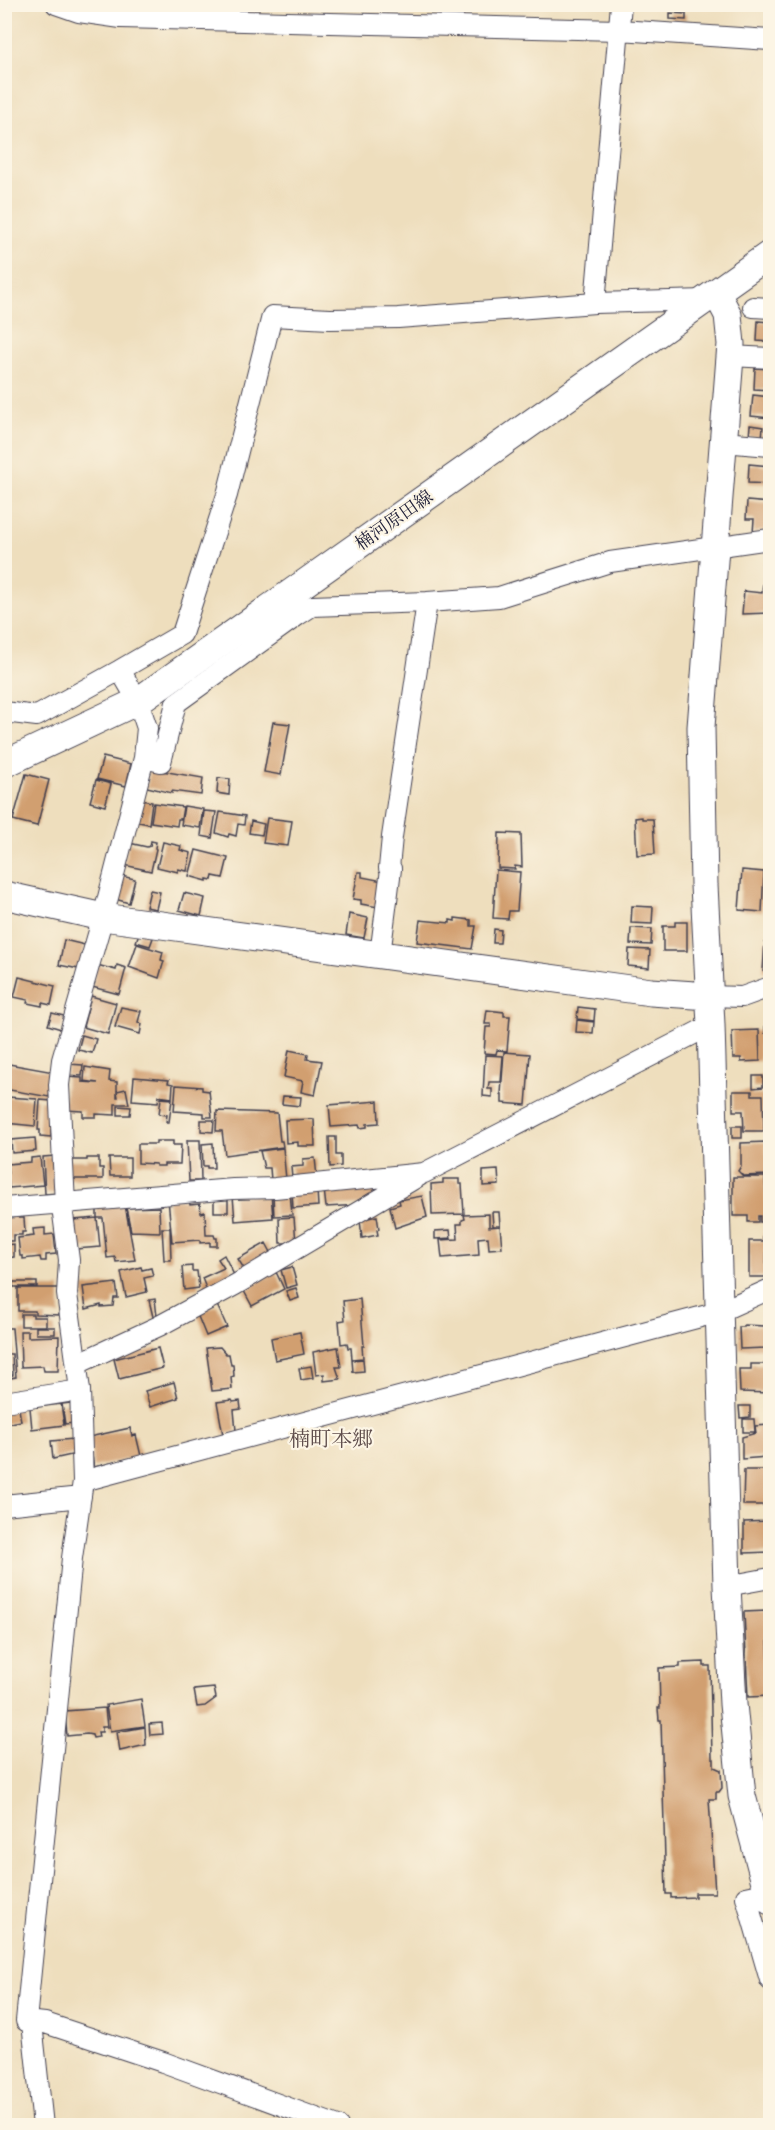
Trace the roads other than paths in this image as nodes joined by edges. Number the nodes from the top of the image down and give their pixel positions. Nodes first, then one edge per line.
1 (56, 4) edge
2 (621, 4) edge
3 (620, 30) junction
4 (771, 40) edge
5 (771, 254) edge
6 (711, 296) junction
7 (595, 303) junction
8 (730, 356) junction
9 (771, 358) edge
10 (723, 442) junction
11 (771, 446) edge
12 (771, 539) edge
13 (715, 548) junction
14 (427, 602) junction
15 (289, 607) junction
16 (120, 670) junction
17 (138, 701) junction
18 (4, 712) edge
19 (144, 758) junction
20 (4, 764) edge
21 (4, 895) edge
22 (103, 917) junction
23 (380, 955) junction
24 (771, 987) edge
25 (709, 996) junction
26 (711, 1025) junction
27 (424, 1173) junction
28 (65, 1204) junction
29 (4, 1208) edge
30 (771, 1289) edge
31 (719, 1312) junction
32 (77, 1364) junction
33 (80, 1390) junction
34 (4, 1402) edge
35 (82, 1489) junction
36 (4, 1504) edge
37 (771, 1578) edge
38 (728, 1586) junction
39 (770, 1895) edge
40 (771, 1980) edge
41 (32, 2023) junction
42 (43, 2126) edge
43 (338, 2126) edge

1 - 3 street
2 - 3 street
3 - 4 street
3 - 7 street
5 - 6 street, 楠河原田線
6 - 7 street
6 - 8 street
6 - 15 street, 楠河原田線
7 - 16 street
8 - 9 street
8 - 10 street
10 - 11 street
10 - 13 street
12 - 13 street
13 - 14 street
13 - 25 street
14 - 15 street
14 - 23 street
15 - 17 street, 楠河原田線
15 - 19 street
16 - 17 street
16 - 18 street
17 - 19 street
17 - 20 street, 楠河原田線
19 - 22 street
21 - 22 street
22 - 23 street
22 - 28 street
23 - 25 street
24 - 25 street
25 - 26 street
26 - 27 street
26 - 31 street
27 - 28 street
27 - 32 street
28 - 29 street
28 - 32 street
30 - 31 street
31 - 35 street
31 - 38 street
32 - 33 street
33 - 34 street
33 - 35 street
35 - 36 street
35 - 41 street
37 - 38 street
38 - 39 street
39 - 40 street
41 - 42 street
41 - 43 street

